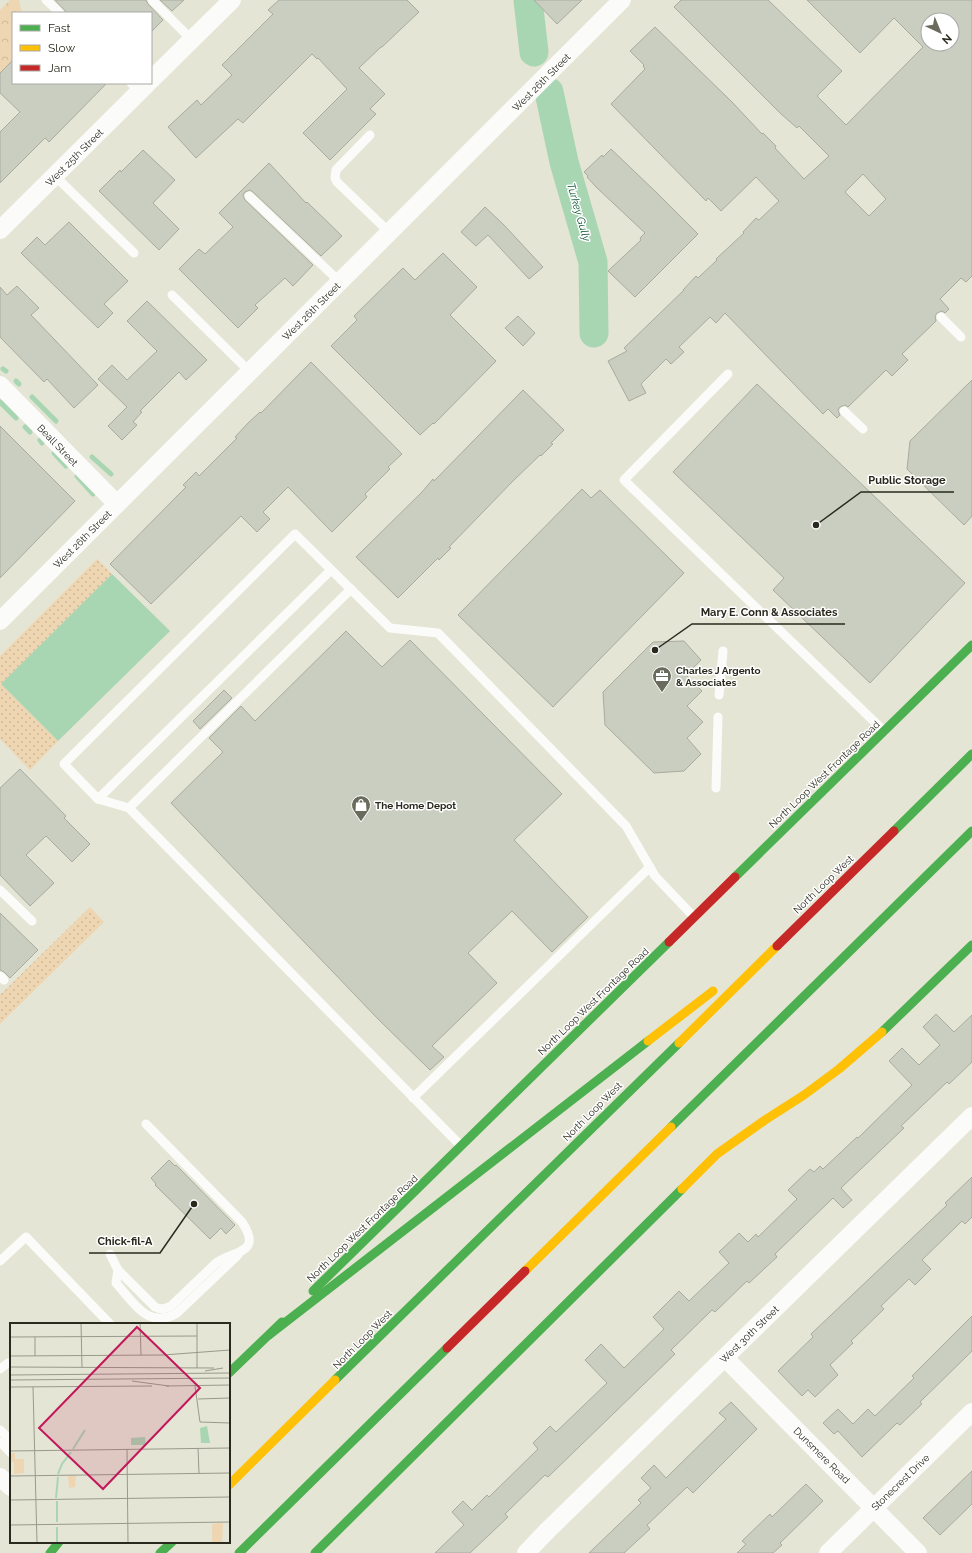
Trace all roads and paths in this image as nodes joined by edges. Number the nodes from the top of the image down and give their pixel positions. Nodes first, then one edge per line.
1 (46, 0) edge
2 (152, 0) edge
3 (232, 0) edge
4 (622, 0) edge
5 (59, 12) edge
6 (192, 40) junction
7 (152, 76) edge
8 (142, 85) edge
9 (370, 135) dead end
10 (55, 176) junction
11 (249, 196) dead end
12 (0, 230) edge
13 (390, 232) junction
14 (134, 253) dead end
15 (340, 282) junction
16 (172, 295) dead end
17 (941, 317) dead end
18 (961, 337) dead end
19 (250, 372) junction
20 (728, 374) dead end
21 (0, 385) edge
22 (844, 411) dead end
23 (863, 429) dead end
24 (117, 504) junction
25 (331, 570) junction
26 (351, 589) junction
27 (1, 618) edge
28 (972, 645) edge
29 (723, 651) dead end
30 (719, 695) dead end
31 (718, 717) dead end
32 (884, 731) junction
33 (972, 754) edge
34 (716, 788) dead end
35 (98, 799) junction
36 (129, 808) junction
37 (972, 830) edge
38 (650, 867) junction
39 (0, 890) edge
40 (694, 917) junction
41 (32, 921) dead end
42 (793, 929) junction
43 (972, 945) edge
44 (736, 973) dead end
45 (717, 987) dead end
46 (413, 1098) junction
47 (972, 1116) edge
48 (146, 1124) dead end
49 (461, 1146) junction
50 (110, 1254) dead end
51 (0, 1261) edge
52 (109, 1323) edge
53 (269, 1335) junction
54 (725, 1358) junction
55 (10, 1363) edge
56 (0, 1369) edge
57 (230, 1372) edge
58 (972, 1412) edge
59 (0, 1430) edge
60 (10, 1440) edge
61 (0, 1442) edge
62 (10, 1452) edge
63 (0, 1477) edge
64 (230, 1484) edge
65 (10, 1486) edge
66 (874, 1508) junction
67 (59, 1543) edge
68 (171, 1543) edge
69 (50, 1553) edge
70 (160, 1553) edge
71 (239, 1553) edge
72 (315, 1553) edge
73 (526, 1553) edge
74 (828, 1553) edge
75 (918, 1553) edge

1 - 5 lane
2 - 6 lane
3 - 6 street, West 25th Street
4 - 13 street, West 26th Street
6 - 7 street, West 25th Street
8 - 10 street, West 25th Street
9 - 13 lane
10 - 12 street, West 25th Street
10 - 14 lane
11 - 15 lane
13 - 15 street, West 26th Street
15 - 19 street, West 26th Street
16 - 19 lane
17 - 18 lane
19 - 24 street, West 26th Street
20 - 32 lane
21 - 24 street, Beall Street
22 - 23 lane
24 - 27 street, West 26th Street
25 - 26 lane
25 - 35 lane
25 - 35 lane
26 - 36 lane
26 - 38 lane
28 - 32 main road, North Loop West Frontage Road
29 - 30 lane
31 - 34 lane
32 - 40 main road, North Loop West Frontage Road
33 - 42 main road, North Loop West
35 - 36 lane
36 - 46 lane
37 - 71 main road
38 - 40 lane
38 - 46 lane
39 - 41 lane
40 - 49 main road, North Loop West Frontage Road
42 - 44 main road
42 - 64 main road, North Loop West
43 - 72 main road
45 - 53 main road
46 - 49 lane
47 - 54 street, West 30th Street
48 - 50 lane
49 - 53 main road, North Loop West Frontage Road
51 - 52 lane
53 - 57 main road, North Loop West Frontage Road
54 - 66 street, Dunsmere Road
54 - 73 street, West 30th Street
55 - 56 lane
58 - 66 street, Stonecrest Drive
59 - 60 lane
61 - 62 lane
63 - 65 street
66 - 74 street, Stonecrest Drive
66 - 75 street, Dunsmere Road
67 - 69 main road
68 - 70 main road

